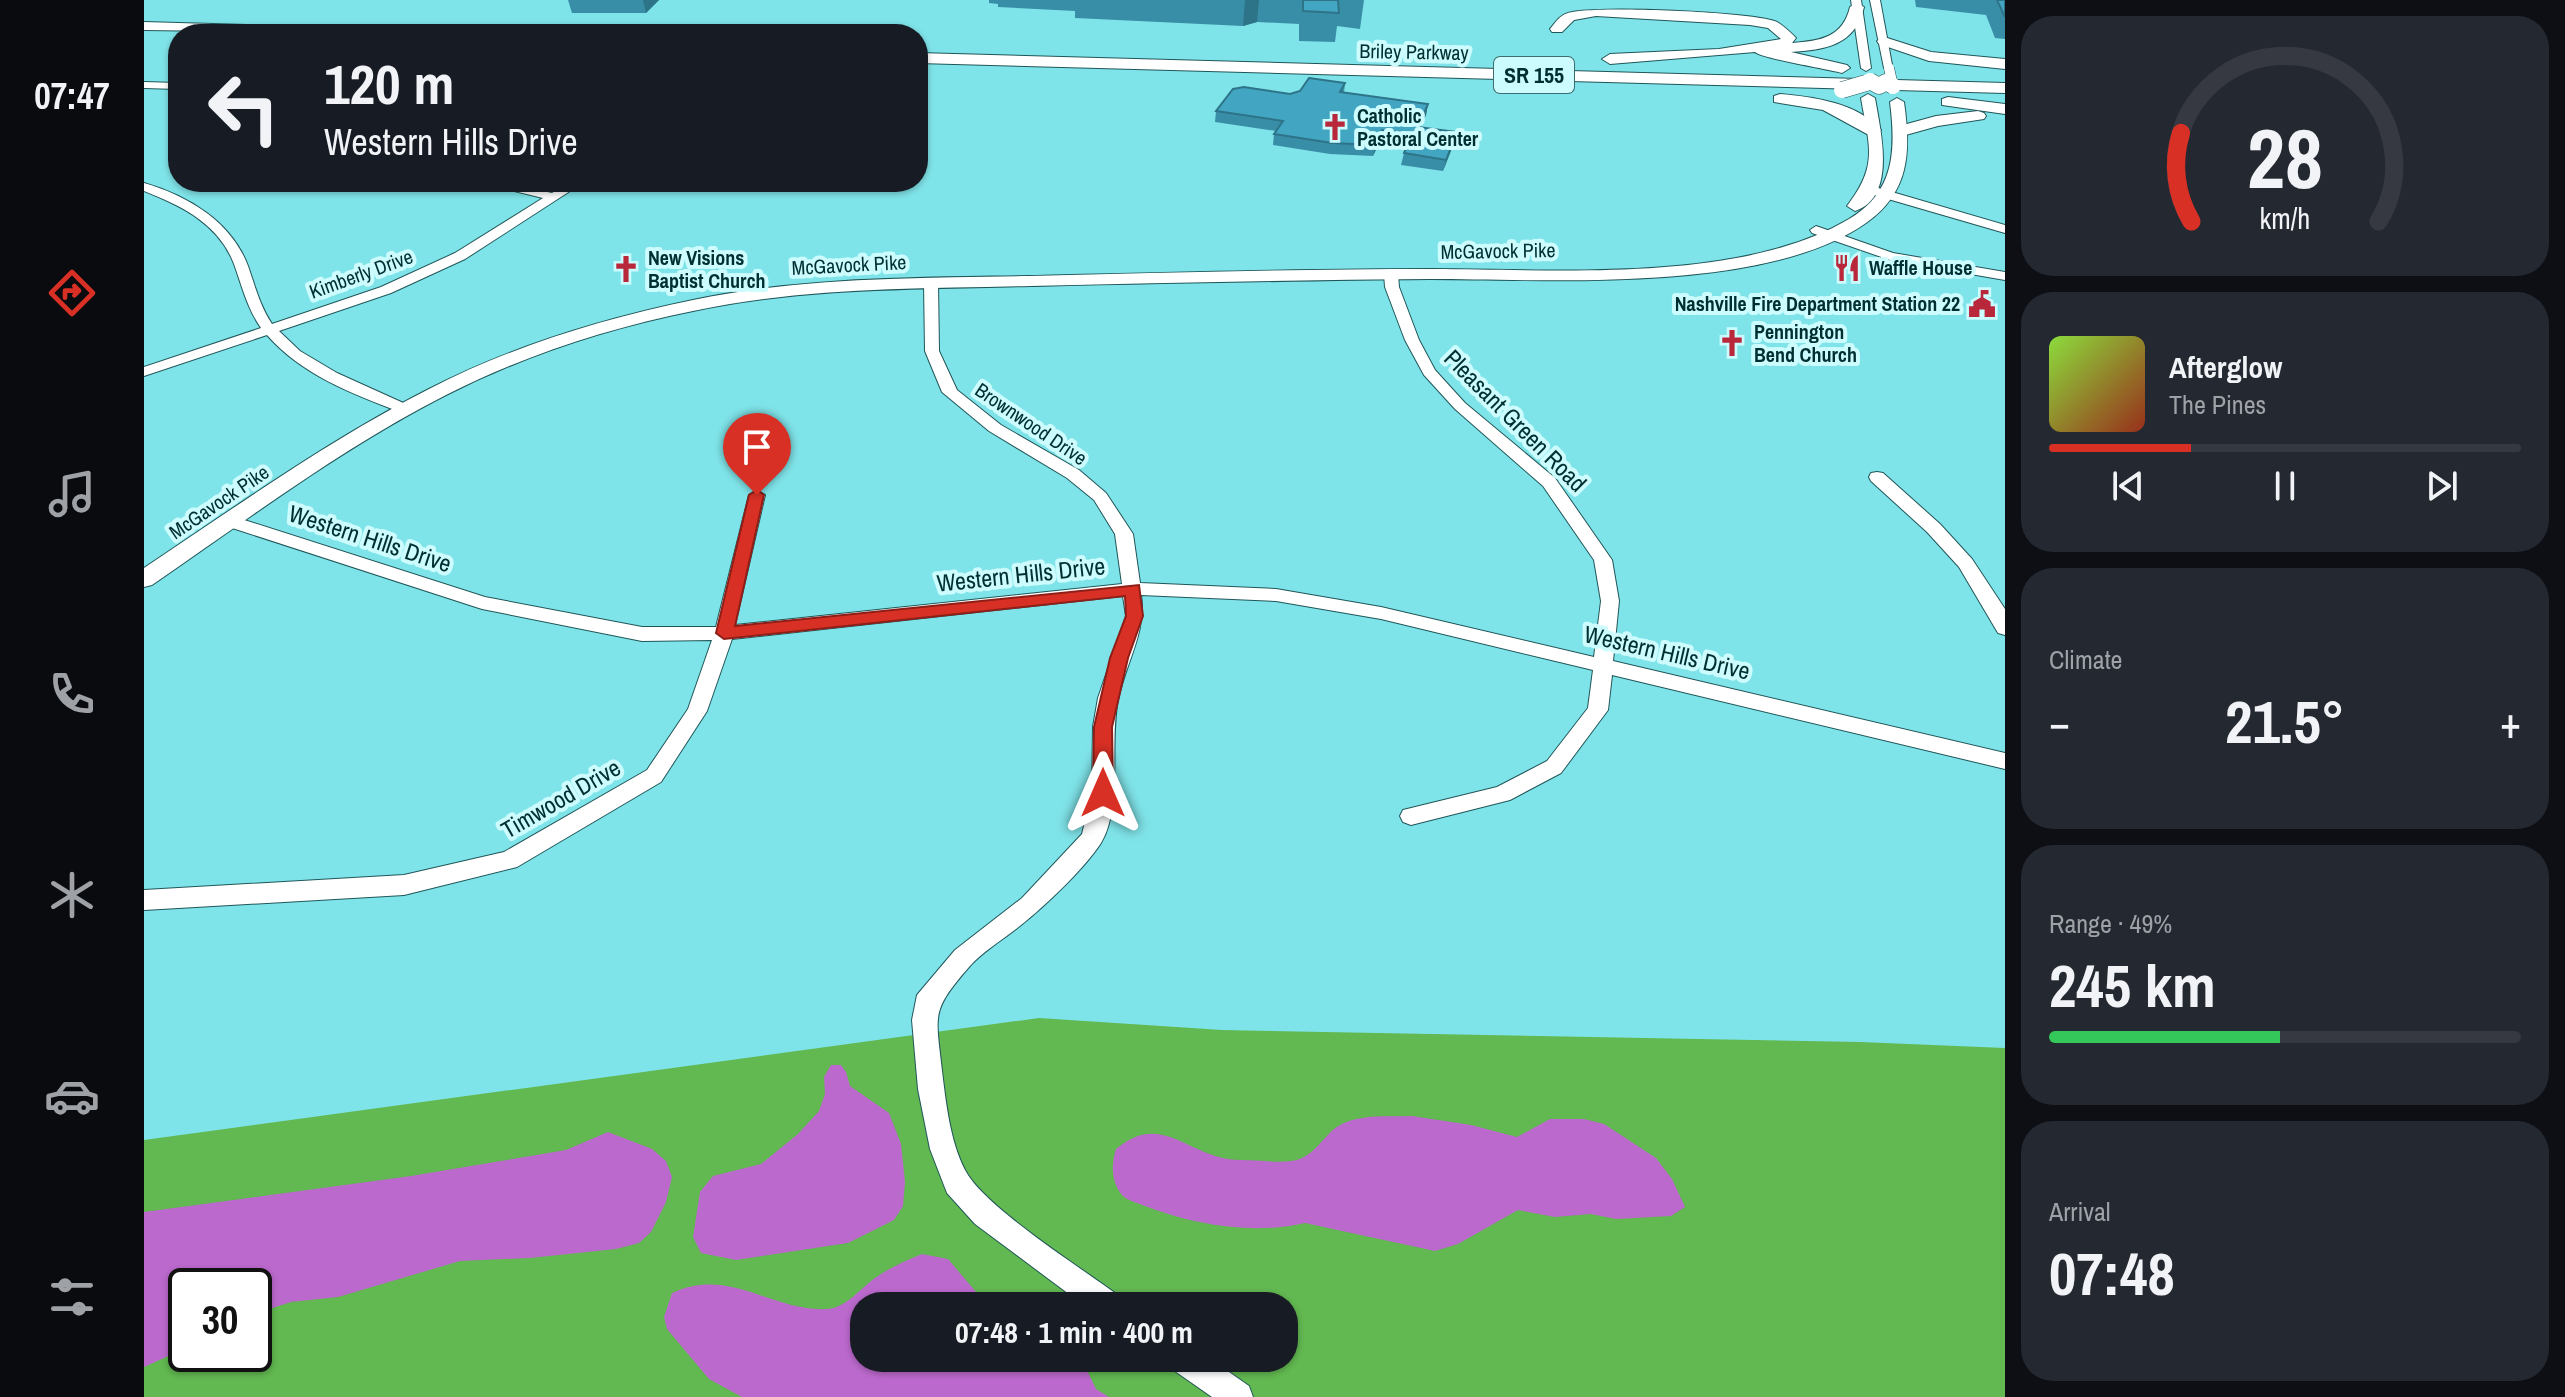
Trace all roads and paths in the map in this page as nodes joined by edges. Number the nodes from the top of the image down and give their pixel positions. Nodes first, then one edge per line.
1 (1875, 0) edge
2 (1856, 4) edge
3 (1587, 5) dead end
4 (1649, 15) junction
5 (144, 26) edge
6 (168, 27) edge
7 (1557, 29) dead end
8 (144, 37) edge
9 (168, 38) edge
10 (1884, 41) junction
11 (928, 48) edge
12 (1755, 49) junction
13 (1719, 53) junction
14 (1281, 57) junction
15 (928, 58) edge
16 (1063, 63) junction
17 (2005, 65) edge
18 (2005, 77) edge
19 (1879, 80) junction
20 (144, 85) edge
21 (168, 86) edge
22 (2005, 88) edge
23 (1741, 95) junction
24 (2005, 111) edge
25 (1873, 130) junction
26 (1902, 131) junction
27 (144, 187) edge
28 (530, 192) edge
29 (562, 192) edge
30 (1876, 192) junction
31 (554, 197) junction
32 (2005, 229) edge
33 (1823, 233) junction
34 (1391, 274) junction
35 (2005, 276) edge
36 (931, 283) junction
37 (267, 328) junction
38 (144, 372) edge
39 (405, 409) junction
40 (1877, 477) dead end
41 (757, 495) dead end
42 (232, 522) junction
43 (144, 579) edge
44 (1133, 589) junction
45 (2005, 628) edge
46 (724, 633) junction
47 (1602, 665) junction
48 (2005, 761) edge
49 (1411, 816) dead end
50 (144, 900) edge
51 (1090, 1292) edge
52 (1203, 1372) edge
53 (1238, 1397) edge

1 - 10 street, McGavock Pike
2 - 12 highway
2 - 19 street, McGavock Pike
3 - 4 highway
4 - 7 highway
4 - 12 highway
5 - 6 highway
8 - 9 highway
10 - 17 highway
10 - 19 street, McGavock Pike
11 - 14 highway, Briley Parkway / SR 155
12 - 13 highway
13 - 14 highway
13 - 19 highway
14 - 18 highway, Briley Parkway / SR 155
15 - 16 highway, Briley Parkway / SR 155
16 - 22 highway, Briley Parkway / SR 155
16 - 23 highway
17 - 19 highway
19 - 23 highway, bridge
19 - 24 highway
19 - 25 main road, McGavock Pike
19 - 26 main road, McGavock Pike
20 - 21 street
23 - 25 highway
24 - 26 highway
25 - 30 main road, McGavock Pike
26 - 30 main road, McGavock Pike
27 - 37 street
28 - 31 street
29 - 31 street, Kimberly Drive
30 - 32 street
30 - 33 main road, McGavock Pike
30 - 33 main road, McGavock Pike
31 - 37 street, Kimberly Drive
33 - 34 main road, McGavock Pike
33 - 35 street
34 - 36 main road, McGavock Pike
34 - 47 street, Pleasant Green Road
36 - 39 main road, McGavock Pike
36 - 44 street, Brownwood Drive
37 - 38 street, Kimberly Drive
37 - 39 street
39 - 42 main road, McGavock Pike
40 - 45 street
41 - 46 street, Timwood Drive
42 - 43 main road, McGavock Pike
42 - 46 street, Western Hills Drive
44 - 46 street, Western Hills Drive
44 - 47 street, Western Hills Drive
44 - 51 street, Brownwood Drive
46 - 50 street, Timwood Drive
47 - 48 street, Western Hills Drive
47 - 49 street, Pleasant Green Road
52 - 53 street

